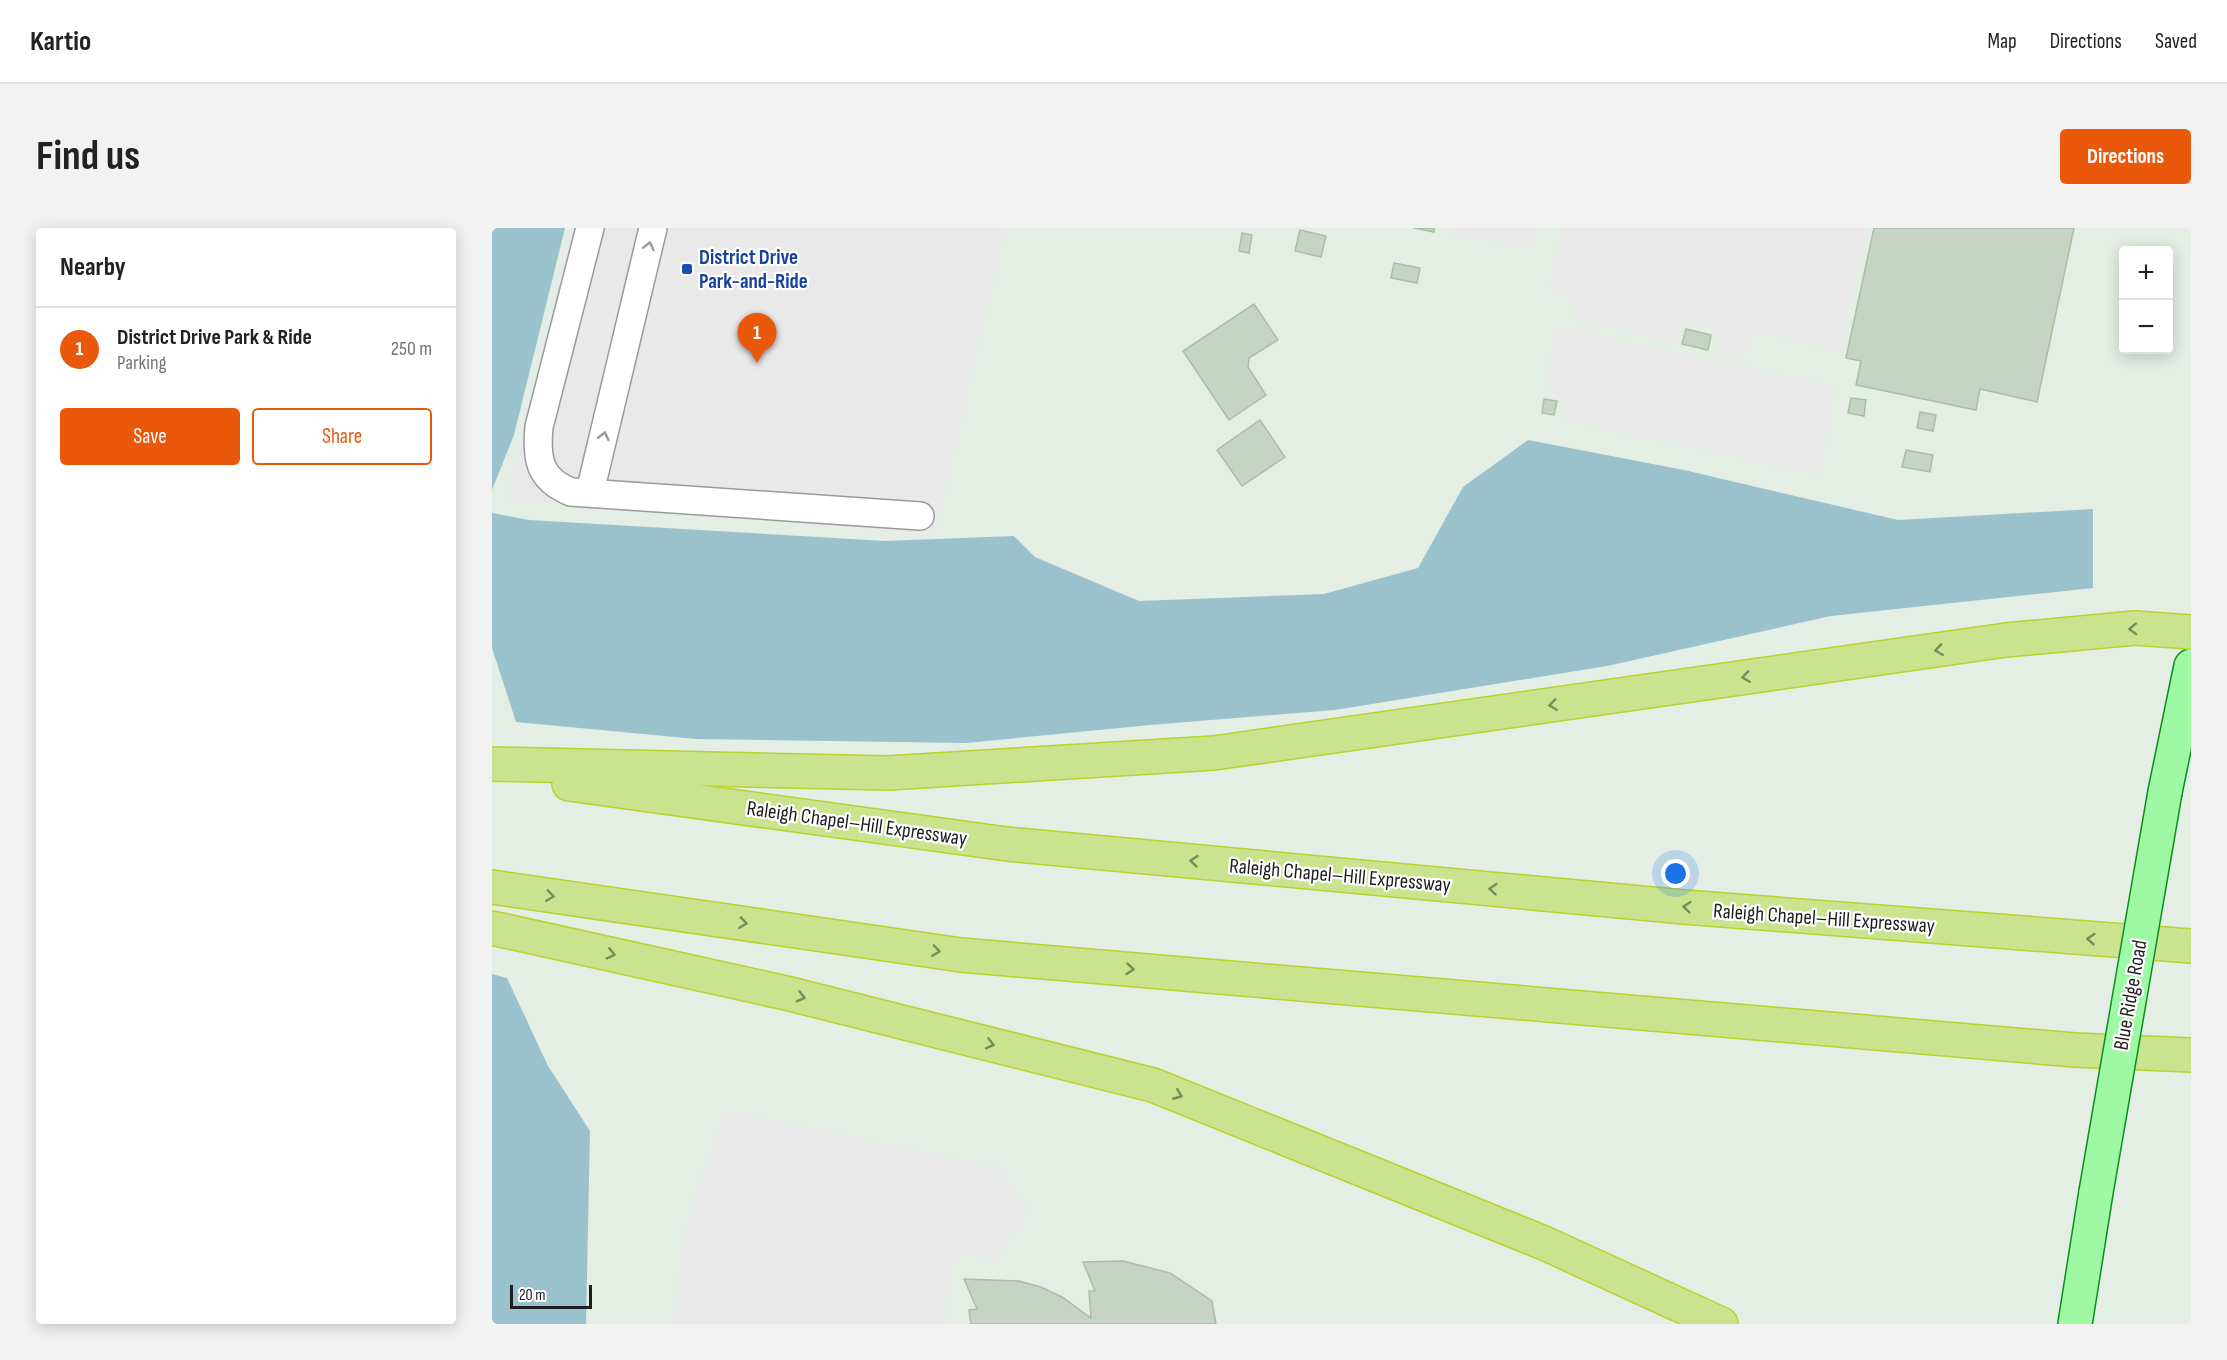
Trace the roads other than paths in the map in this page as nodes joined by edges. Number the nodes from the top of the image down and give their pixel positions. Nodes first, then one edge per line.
1 (590, 228) edge
2 (653, 228) edge
3 (590, 492) junction
4 (920, 516) dead end
5 (2191, 632) edge
6 (2191, 666) edge
7 (492, 764) edge
8 (492, 774) edge
9 (492, 887) edge
10 (492, 928) edge
11 (2191, 946) edge
12 (2191, 1055) edge
13 (1721, 1324) edge
14 (2075, 1324) edge

1 - 3 lane
3 -> 2 lane
3 - 4 lane
5 -> 7 highway
6 - 14 main road, Blue Ridge Road, bridge
11 -> 8 highway, Raleigh Chapel–Hill Expressway
9 -> 12 highway
10 -> 13 highway

